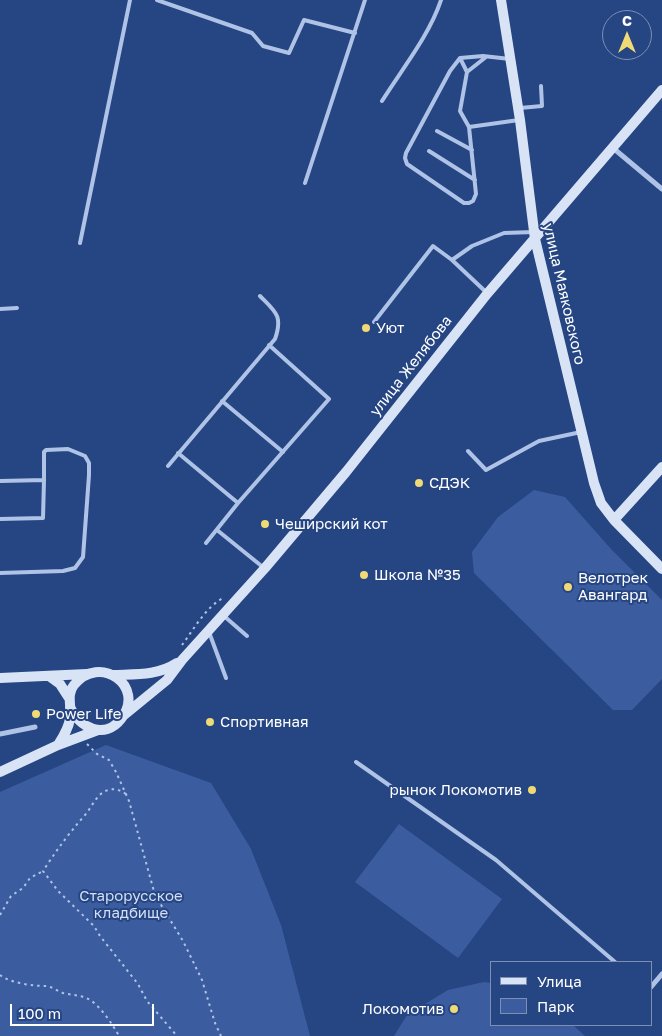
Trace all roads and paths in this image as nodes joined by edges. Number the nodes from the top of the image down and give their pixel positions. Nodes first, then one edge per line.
1 (130, 0) edge
2 (157, 0) edge
3 (365, 0) edge
4 (441, 0) edge
5 (500, 0) edge
6 (355, 33) junction
7 (486, 57) junction
8 (460, 58) junction
9 (510, 59) junction
10 (468, 72) junction
11 (541, 86) dead end
12 (662, 90) edge
13 (382, 101) dead end
14 (518, 108) junction
15 (520, 120) junction
16 (469, 127) junction
17 (438, 131) dead end
18 (613, 148) junction
19 (472, 150) junction
20 (429, 151) dead end
21 (475, 180) junction
22 (305, 183) dead end
23 (662, 189) edge
24 (535, 236) junction
25 (80, 243) dead end
26 (452, 260) junction
27 (487, 294) junction
28 (260, 296) dead end
29 (17, 308) dead end
30 (0, 309) edge
31 (374, 322) dead end
32 (269, 346) junction
33 (222, 401) junction
34 (580, 432) junction
35 (468, 451) dead end
36 (284, 452) junction
37 (178, 453) junction
38 (168, 466) dead end
39 (662, 466) edge
40 (44, 480) junction
41 (0, 481) edge
42 (238, 503) junction
43 (0, 519) edge
44 (614, 520) junction
45 (217, 530) junction
46 (206, 543) dead end
47 (265, 568) junction
48 (662, 569) edge
49 (0, 572) edge
50 (226, 597) dead end
51 (223, 615) junction
52 (209, 630) junction
53 (247, 636) dead end
54 (182, 645) dead end
55 (182, 660) junction
56 (88, 674) junction
57 (113, 675) junction
58 (49, 676) junction
59 (0, 678) edge
60 (226, 678) dead end
61 (70, 703) junction
62 (123, 716) junction
63 (35, 727) dead end
64 (98, 730) junction
65 (0, 734) edge
66 (85, 742) dead end
67 (58, 745) junction
68 (356, 762) dead end
69 (0, 772) edge
70 (126, 794) junction
71 (43, 871) junction
72 (0, 915) edge
73 (614, 961) edge
74 (662, 974) edge
75 (0, 976) edge
76 (652, 986) edge
77 (119, 1036) edge
78 (177, 1036) edge
79 (221, 1036) edge

1 - 25 lane
2 - 6 lane
3 - 6 lane
4 - 13 lane
5 - 9 main road, улица Маяковского
6 - 22 lane
7 - 8 lane
7 - 9 lane
7 - 10 lane
8 - 10 lane
8 - 21 lane
9 - 14 main road, улица Маяковского
10 - 16 lane
11 - 14 lane
12 - 18 main road, улица Желябова
14 - 15 main road, улица Маяковского
15 - 16 lane
15 - 24 main road, улица Маяковского
16 - 19 lane
17 - 19 lane
18 - 23 street
18 - 24 main road, улица Желябова
19 - 21 lane
20 - 21 lane
24 - 26 lane
24 - 27 main road, улица Желябова
24 - 34 main road, улица Маяковского
26 - 27 lane
26 - 31 lane
27 - 47 main road, улица Желябова
28 - 32 lane
29 - 30 lane
32 - 33 lane
32 - 36 lane
33 - 36 lane
33 - 37 lane
34 - 35 lane
34 - 44 main road, улица Маяковского
36 - 42 lane
37 - 38 lane
37 - 42 lane
39 - 44 main road
40 - 41 lane
40 - 43 lane
40 - 49 lane
42 - 45 lane
44 - 48 main road, улица Маяковского
45 - 46 lane
45 - 47 lane
47 - 51 main road, улица Желябова
50 - 54 path
51 - 52 main road, улица Желябова
51 - 53 lane
52 - 55 main road, улица Желябова
52 - 60 lane
55 - 57 main road
55 - 62 main road, улица Желябова
56 - 57 main road
56 - 58 main road
56 - 61 main road
57 - 62 main road
58 - 59 main road
58 - 61 main road
61 - 64 main road
61 - 67 main road
62 - 64 main road
63 - 65 street
64 - 67 main road
66 - 70 path
67 - 69 main road
68 - 73 lane
70 - 71 path
70 - 79 path
71 - 72 path
71 - 78 path
74 - 76 street
75 - 77 path

